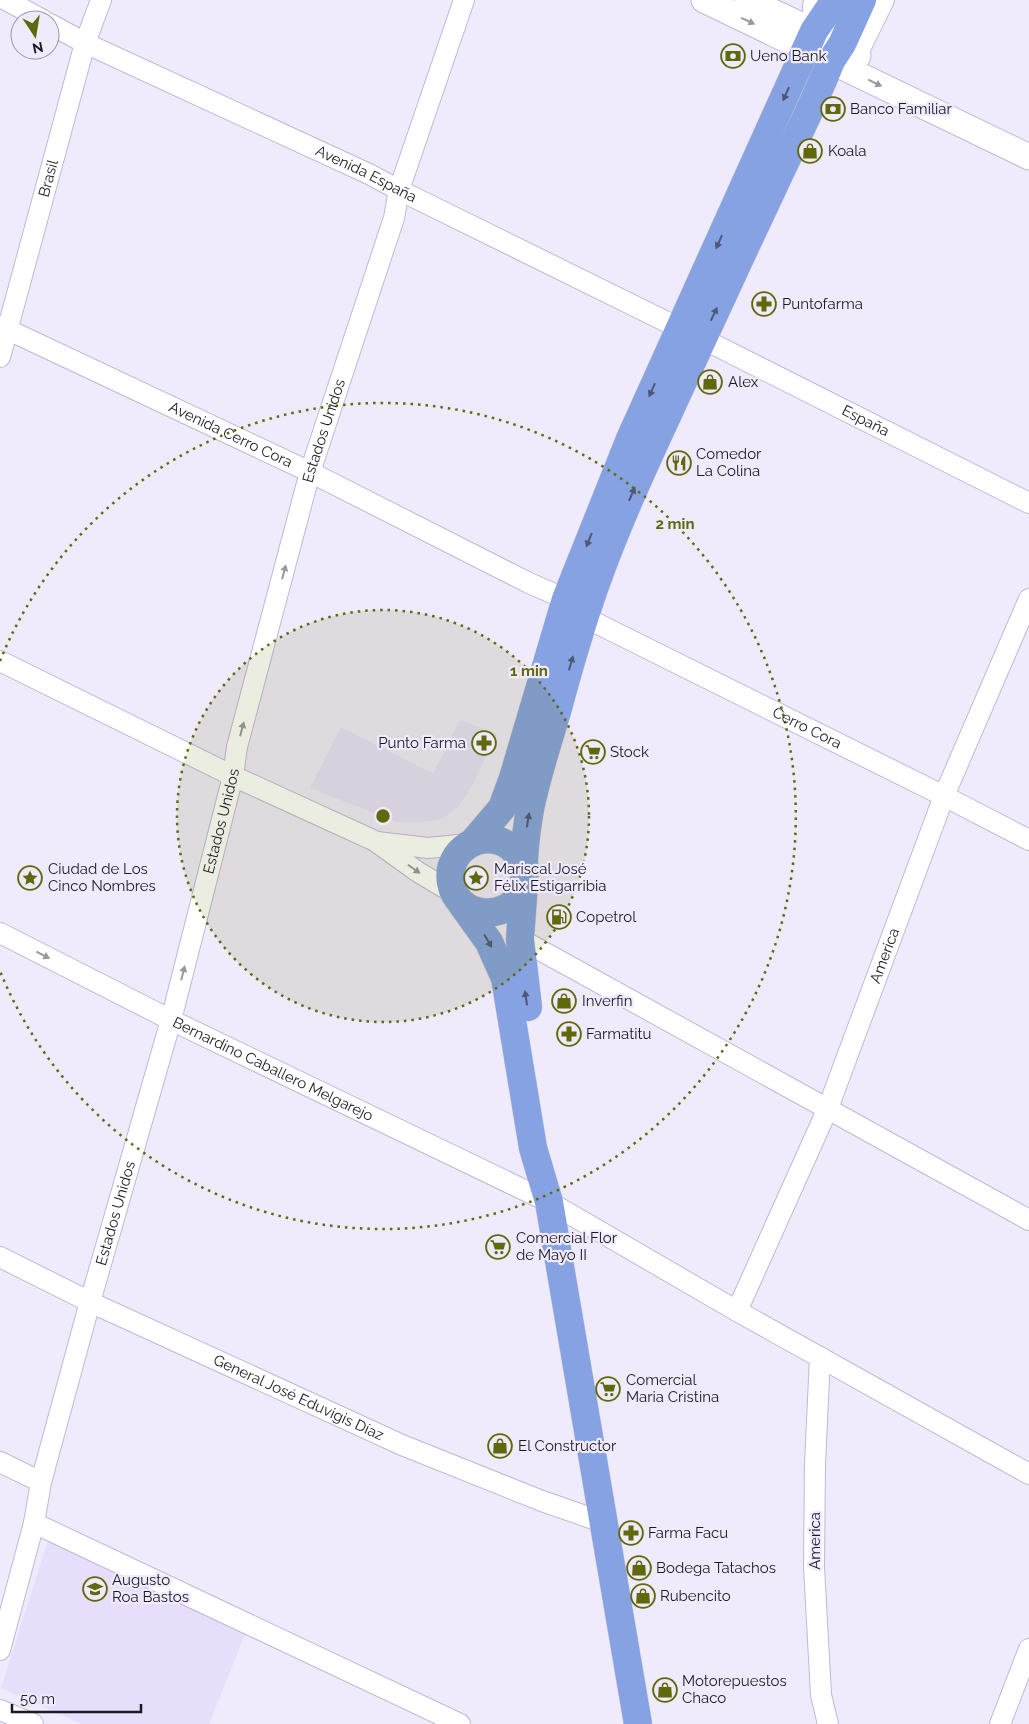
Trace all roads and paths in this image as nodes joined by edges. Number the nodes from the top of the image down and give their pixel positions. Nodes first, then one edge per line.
1 (6, 0) edge
2 (101, 0) edge
3 (464, 0) edge
4 (704, 0) edge
5 (747, 0) edge
6 (815, 0) edge
7 (835, 0) edge
8 (862, 0) edge
9 (884, 0) edge
10 (24, 10) edge
11 (60, 29) edge
12 (810, 40) junction
13 (86, 43) junction
14 (843, 54) junction
15 (1029, 140) edge
16 (1029, 157) edge
17 (398, 190) junction
18 (4, 328) edge
19 (691, 333) junction
20 (0, 357) edge
21 (310, 472) junction
22 (1029, 503) edge
23 (1029, 599) edge
24 (575, 608) junction
25 (0, 661) edge
26 (232, 776) junction
27 (944, 796) junction
28 (1029, 840) edge
29 (375, 841) junction
30 (471, 843) junction
31 (524, 875) junction
32 (457, 898) junction
33 (0, 933) edge
34 (520, 939) junction
35 (171, 1020) junction
36 (828, 1108) junction
37 (549, 1202) junction
38 (1029, 1220) edge
39 (0, 1257) edge
40 (90, 1302) junction
41 (737, 1311) junction
42 (820, 1357) junction
43 (0, 1462) edge
44 (1029, 1474) edge
45 (41, 1482) junction
46 (34, 1523) junction
47 (605, 1523) junction
48 (1029, 1649) edge
49 (0, 1650) edge
50 (3, 1716) edge
51 (33, 1724) edge
52 (460, 1724) edge
53 (638, 1724) edge
54 (828, 1724) edge
55 (1000, 1724) edge

1 - 10 street
2 - 13 street, Brasil
3 - 17 street, Estados Unidos
4 -> 12 street
5 - 12 street
6 - 12 street
7 - 12 highway
8 - 14 highway
9 - 14 street
11 - 13 street, Avenida España
12 - 14 street
12 -> 19 highway
13 - 17 street, Avenida España
13 - 18 street, Brasil
14 - 15 street
14 -> 16 street
19 -> 14 highway
17 - 19 street, Avenida España
17 - 21 street, Estados Unidos
18 - 20 street, Brasil
18 - 21 street, Avenida Cerro Cora
19 - 22 street, España
19 - 24 highway
21 - 24 street, Avenida Cerro Cora
26 -> 21 street, Estados Unidos
23 - 27 street, America
24 - 27 street, Cerro Cora
24 - 30 highway
31 -> 24 highway
25 - 26 street
26 - 29 street
35 -> 26 street, Estados Unidos
27 - 28 street, Cerro Cora
27 - 36 street, America
29 - 30 street
29 -> 32 street
30 - 31 highway
30 - 32 highway
31 - 32 highway
31 - 34 highway
32 -> 37 highway
33 -> 35 street, Bernardino Caballero Melgarejo
34 - 36 street
37 -> 34 highway
35 - 37 street, Bernardino Caballero Melgarejo
35 - 40 street, Estados Unidos
36 - 38 street
36 - 41 street, America
37 - 41 street, Bernardino Caballero Melgarejo
37 - 47 highway
39 - 40 street, General José Eduvigis Díaz
40 - 45 street, Estados Unidos
40 - 47 street, General José Eduvigis Díaz
41 - 42 street, Bernardino Caballero Melgarejo
42 - 44 street, Bernardino Caballero Melgarejo
42 - 54 street, America
43 - 45 street
45 - 46 street, Estados Unidos
46 - 49 street, Estados Unidos
46 - 52 street
47 - 53 highway
48 - 55 street
50 - 51 street

